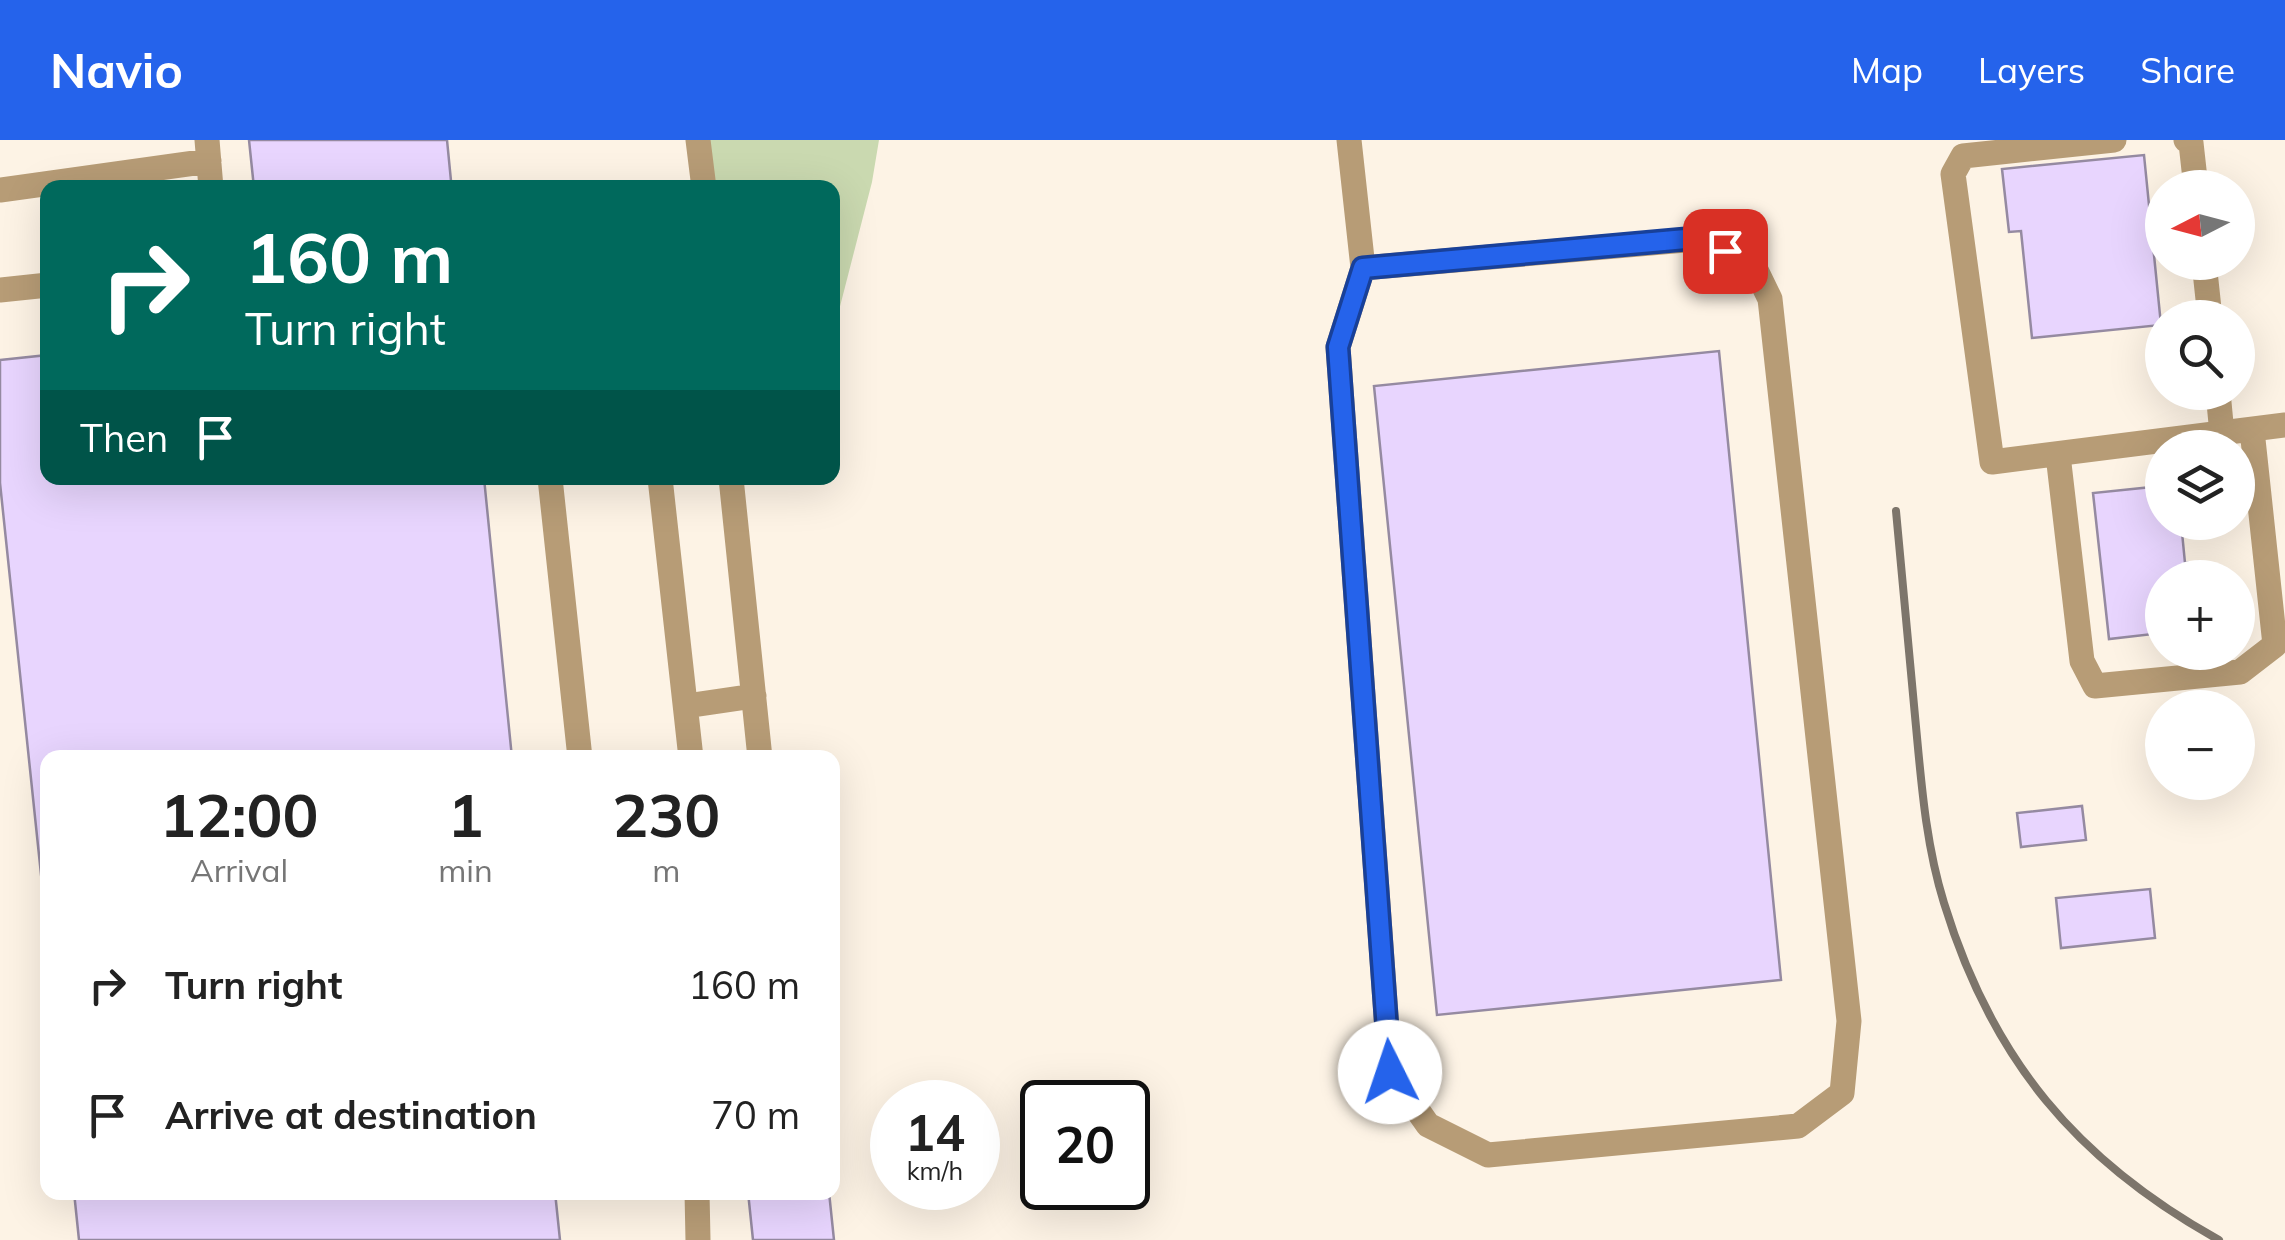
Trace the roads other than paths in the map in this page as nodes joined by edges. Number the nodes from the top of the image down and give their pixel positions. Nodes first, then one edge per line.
1 (698, 140) edge
2 (2114, 140) edge
3 (2186, 140) edge
4 (1347, 142) edge
5 (208, 151) edge
6 (2194, 170) edge
7 (53, 180) edge
8 (210, 180) edge
9 (703, 180) edge
10 (40, 182) edge
11 (0, 190) edge
12 (1363, 268) junction
13 (40, 286) edge
14 (0, 290) edge
15 (2285, 425) edge
16 (2252, 430) edge
17 (2145, 443) edge
18 (2058, 454) junction
19 (2255, 458) edge
20 (551, 485) edge
21 (661, 485) edge
22 (733, 485) edge
23 (754, 696) junction
24 (686, 706) junction
25 (579, 750) edge
26 (690, 750) edge
27 (759, 750) edge
28 (697, 1200) edge
29 (698, 1240) edge

1 - 9 lane
2 - 18 lane
3 - 6 lane
4 - 12 lane
5 - 7 lane
5 - 8 lane
10 - 11 lane
12 - 12 lane
13 - 14 lane
15 - 16 lane
17 - 18 lane
18 - 19 lane
20 - 25 lane
21 - 24 lane
22 - 23 lane
23 - 24 lane
23 - 27 lane
24 - 26 lane
28 - 29 lane

